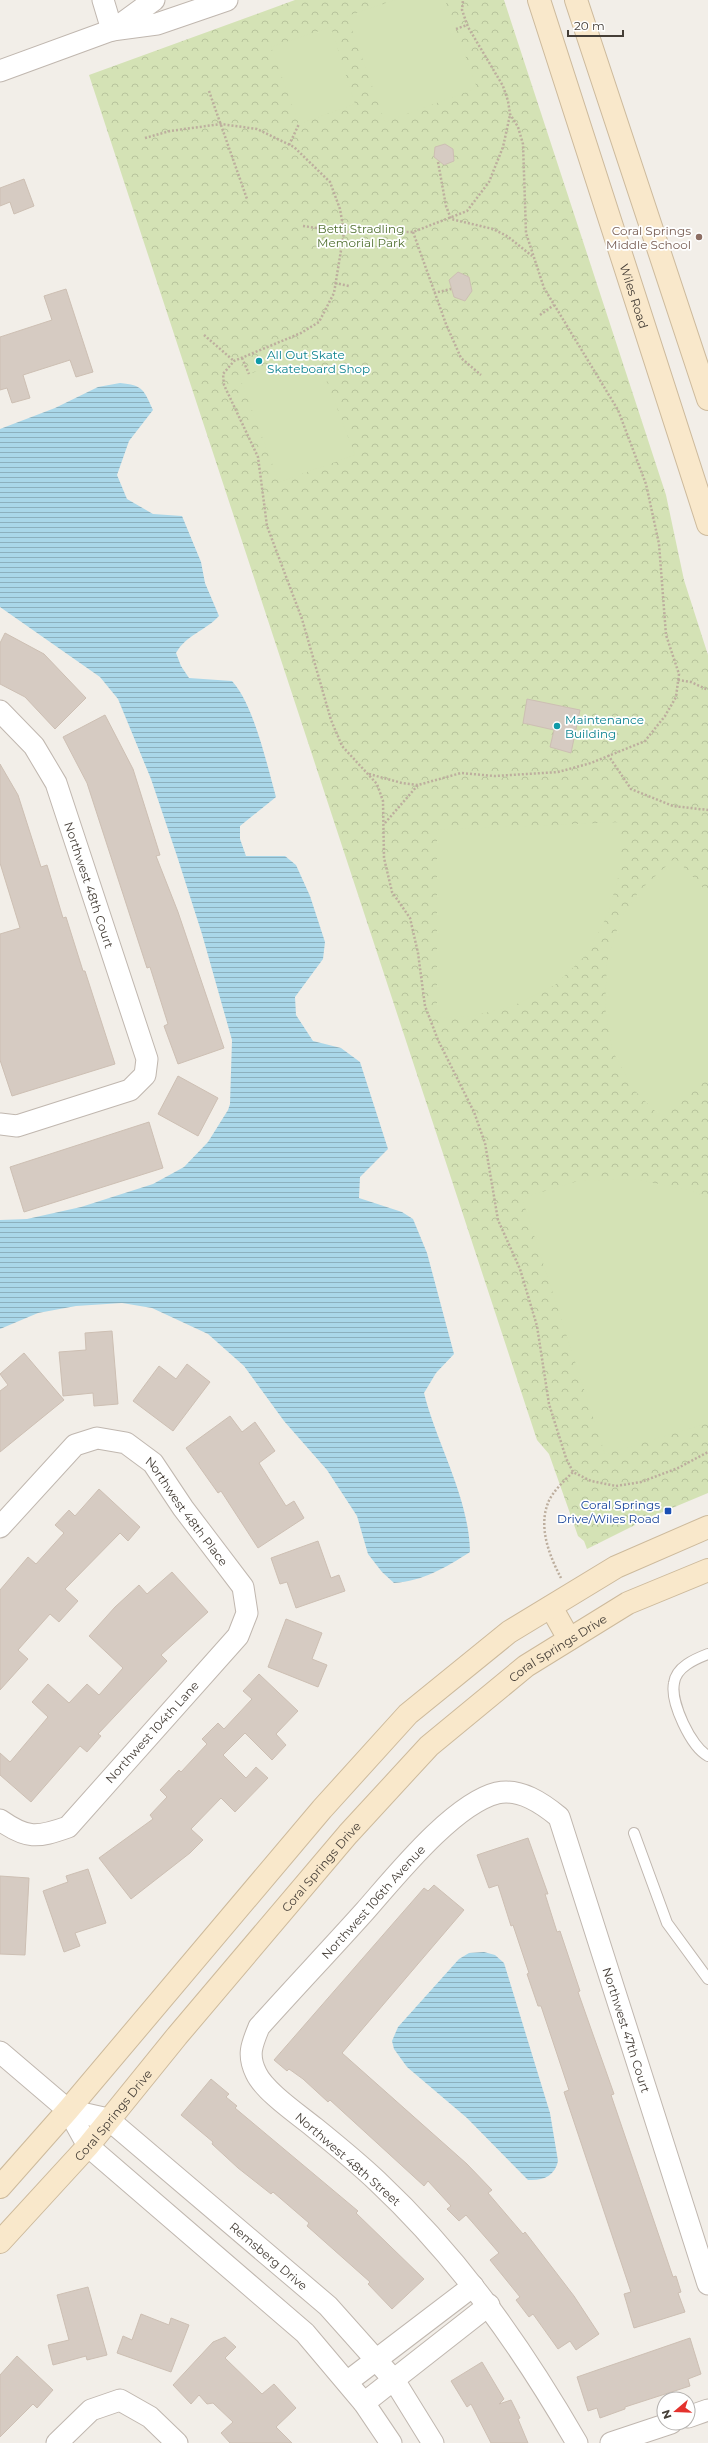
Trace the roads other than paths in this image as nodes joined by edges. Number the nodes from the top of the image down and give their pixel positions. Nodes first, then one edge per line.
1 (103, 0) edge
2 (154, 0) edge
3 (227, 0) edge
4 (539, 0) edge
5 (576, 0) edge
6 (112, 30) junction
7 (0, 71) edge
8 (708, 400) edge
9 (708, 524) edge
10 (0, 711) edge
11 (0, 1124) edge
12 (0, 1527) edge
13 (708, 1527) edge
14 (708, 1570) edge
15 (551, 1607) junction
16 (247, 1613) joint
17 (569, 1639) junction
18 (708, 1654) edge
19 (708, 1756) edge
20 (522, 1795) joint
21 (0, 1820) edge
22 (634, 1833) dead end
23 (708, 1979) edge
24 (250, 2048) joint
25 (0, 2052) edge
26 (68, 2110) junction
27 (108, 2119) junction
28 (88, 2146) junction
29 (0, 2187) edge
30 (0, 2242) edge
31 (708, 2284) edge
32 (473, 2286) junction
33 (489, 2305) junction
34 (376, 2359) junction
35 (394, 2380) junction
36 (347, 2382) junction
37 (364, 2403) junction
38 (708, 2410) edge
39 (696, 2414) edge
40 (656, 2428) edge
41 (57, 2443) edge
42 (177, 2443) edge
43 (391, 2443) edge
44 (433, 2443) edge
45 (577, 2443) edge
46 (611, 2443) edge

1 - 6 street
2 - 6 street
3 - 6 street
4 - 9 main road, Wiles Road
5 - 8 main road
6 - 7 street
10 - 11 street, Northwest 48th Court
12 - 16 street, Northwest 48th Place
13 - 15 main road
14 - 17 main road, Coral Springs Drive
15 - 17 main road
15 - 26 main road
16 - 21 street, Northwest 104th Lane
17 - 27 main road, Coral Springs Drive
18 - 19 lane
20 - 24 street, Northwest 106th Avenue
20 - 31 street, Northwest 47th Court
22 - 23 lane
24 - 32 street, Northwest 48th Street
25 - 26 street, Remsberg Drive
26 - 27 street, Remsberg Drive
26 - 28 street, Remsberg Drive
26 - 29 main road
27 - 28 main road, Coral Springs Drive
27 - 34 street, Remsberg Drive
28 - 30 main road, Coral Springs Drive
28 - 36 street, Remsberg Drive
32 - 33 street, Northwest 48th Street
32 - 34 street
33 - 35 street
33 - 45 street, Northwest 48th Street
34 - 35 street, Remsberg Drive
34 - 36 street
35 - 37 street
35 - 44 street, Remsberg Drive
36 - 37 street, Remsberg Drive
37 - 43 street, Remsberg Drive
38 - 39 street
40 - 46 street
41 - 42 street

